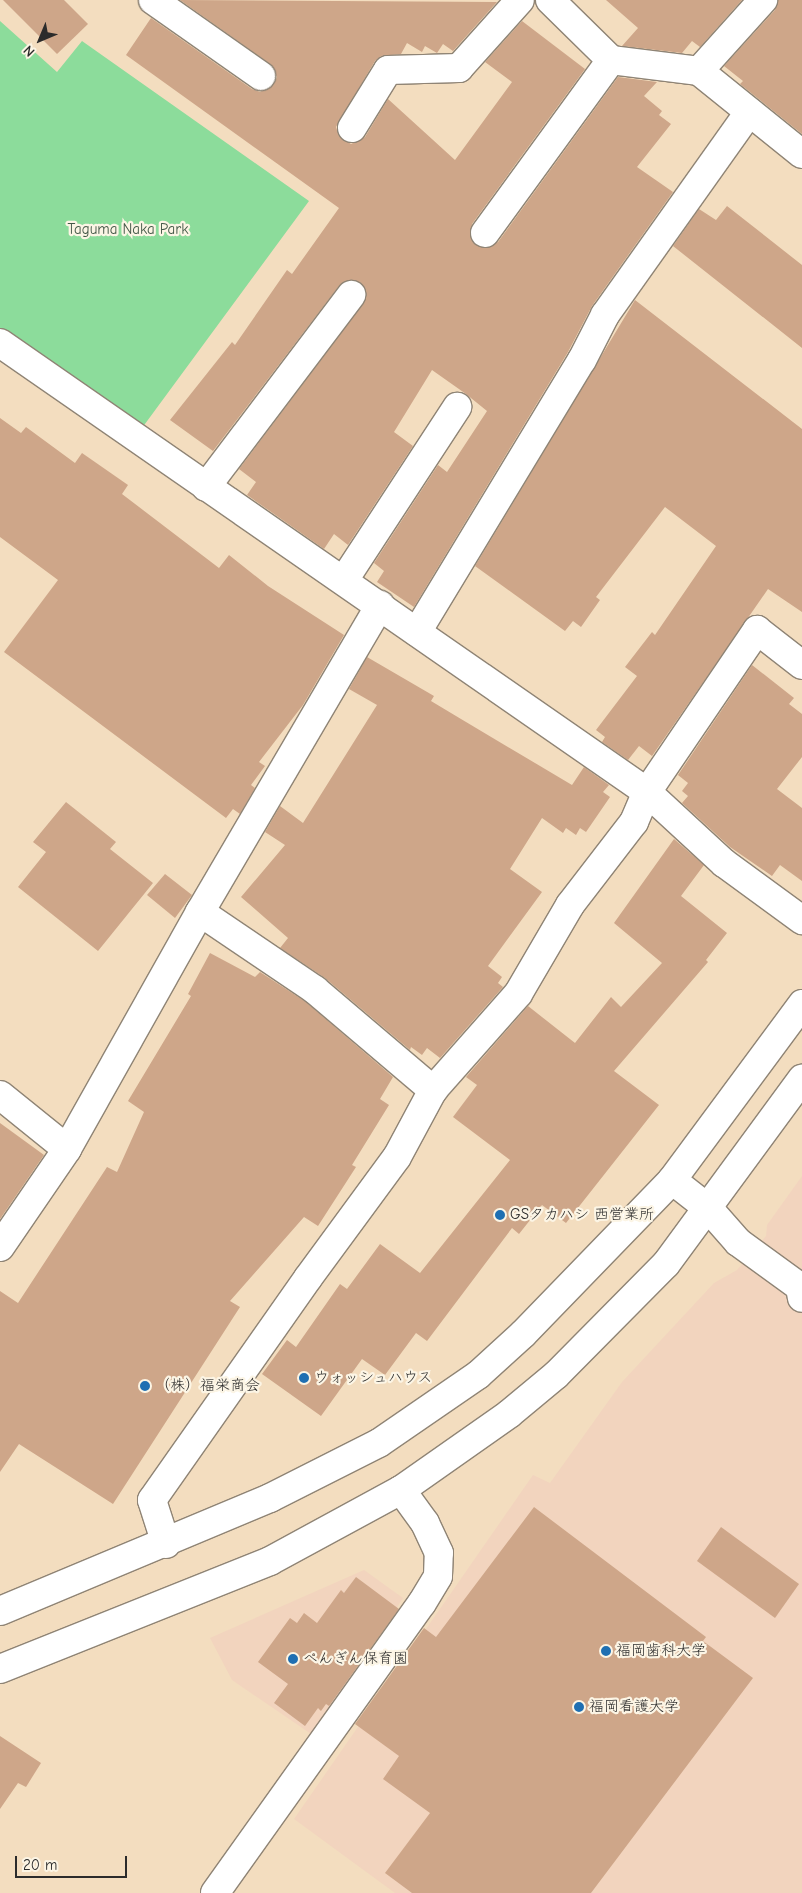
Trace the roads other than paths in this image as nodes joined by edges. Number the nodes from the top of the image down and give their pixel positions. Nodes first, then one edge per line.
1 (153, 0) edge
2 (520, 0) edge
3 (550, 0) edge
4 (763, 0) edge
5 (611, 60) junction
6 (698, 71) junction
7 (261, 76) dead end
8 (749, 112) junction
9 (352, 128) dead end
10 (802, 154) edge
11 (485, 233) dead end
12 (351, 295) dead end
13 (0, 343) edge
14 (457, 408) dead end
15 (206, 486) junction
16 (344, 580) junction
17 (380, 604) junction
18 (417, 632) junction
19 (802, 665) edge
20 (647, 792) junction
21 (200, 912) junction
22 (802, 920) edge
23 (802, 1004) edge
24 (802, 1079) edge
25 (433, 1090) junction
26 (0, 1095) edge
27 (67, 1149) junction
28 (672, 1180) junction
29 (709, 1209) junction
30 (0, 1248) edge
31 (802, 1298) edge
32 (401, 1490) junction
33 (166, 1544) junction
34 (0, 1611) edge
35 (0, 1669) edge
36 (215, 1893) edge

1 - 7 street
2 - 9 street
3 - 5 street
4 - 6 street
5 - 6 street
5 - 11 street
6 - 8 street
8 - 10 street
8 - 18 street
12 - 15 street
13 - 15 street
14 - 16 street
15 - 16 street
16 - 17 street
17 - 18 street
17 - 21 street
18 - 20 street
19 - 20 street
20 - 22 street
20 - 25 street
21 - 25 street
21 - 27 street
23 - 28 street
24 - 29 street
25 - 33 street
26 - 27 street
27 - 30 street
28 - 29 street
28 - 33 street
29 - 31 street
29 - 32 street
32 - 35 street
32 - 36 street
33 - 34 street

